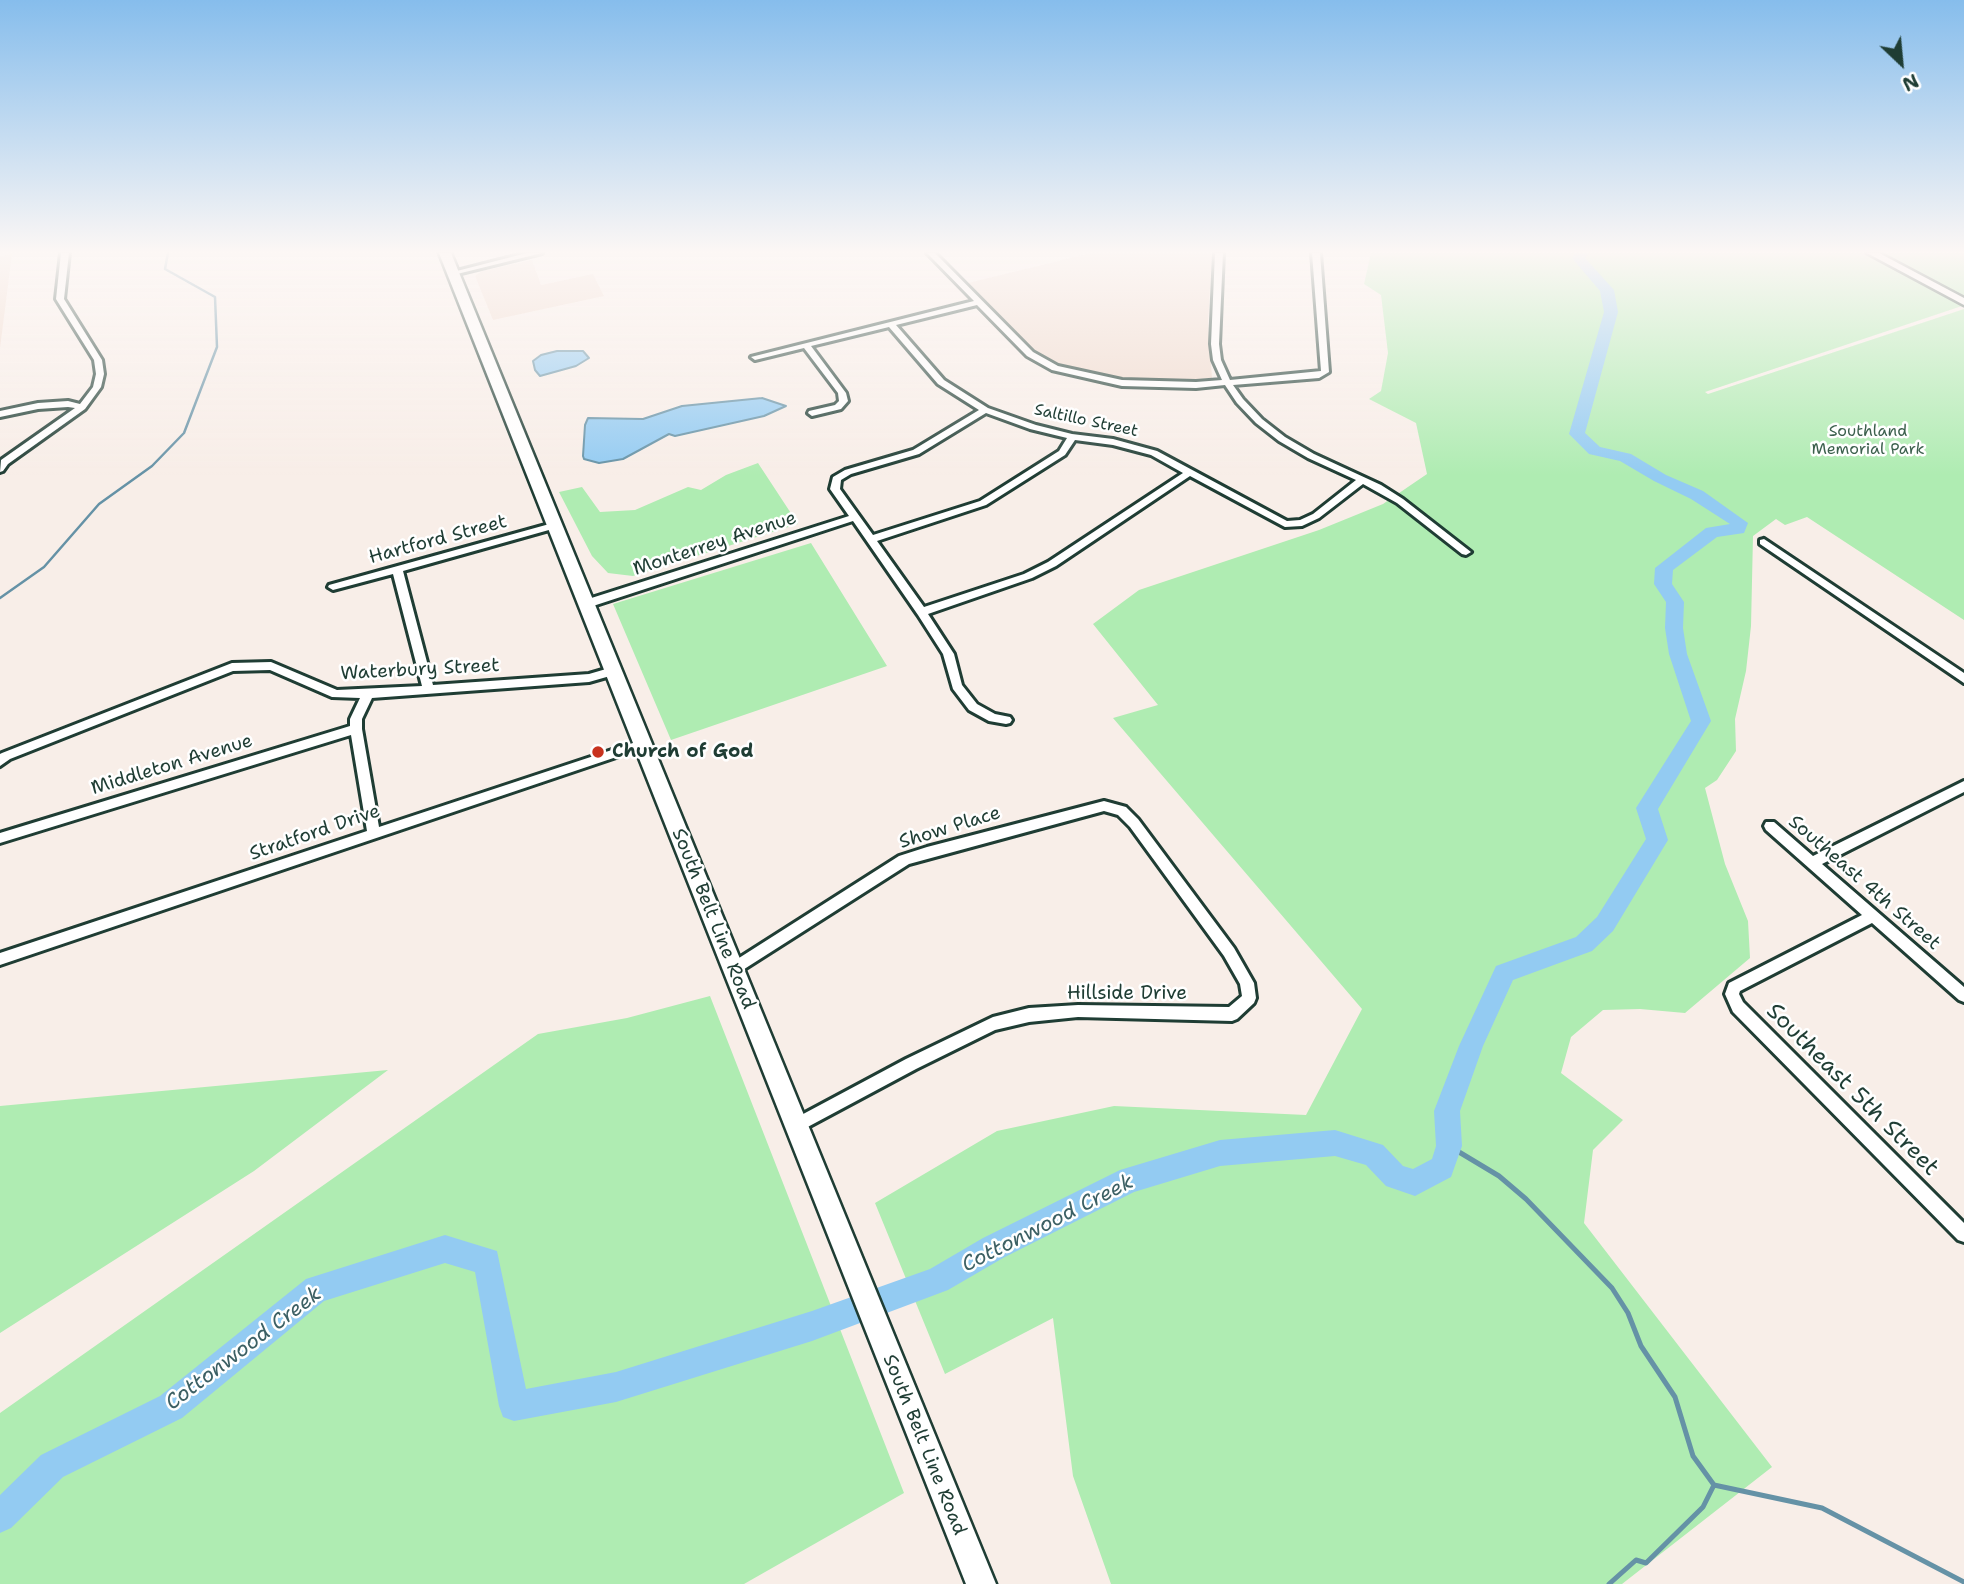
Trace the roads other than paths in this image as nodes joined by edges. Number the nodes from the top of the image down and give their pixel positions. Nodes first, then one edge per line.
1 (77, 327) edge
2 (474, 327) edge
3 (879, 327) edge
4 (894, 327) edge
5 (1002, 327) edge
6 (1216, 327) edge
7 (1322, 327) edge
8 (806, 345) junction
9 (755, 357) dead end
10 (1319, 375) joint
11 (1228, 384) junction
12 (82, 407) junction
13 (985, 410) junction
14 (811, 413) dead end
15 (0, 414) edge
16 (1072, 437) junction
17 (0, 468) edge
18 (1189, 473) junction
19 (1362, 480) junction
20 (856, 517) junction
21 (553, 526) junction
22 (872, 540) junction
23 (1764, 542) dead end
24 (1466, 552) dead end
25 (397, 569) junction
26 (333, 587) dead end
27 (586, 604) junction
28 (922, 612) junction
29 (613, 671) junction
30 (1964, 679) edge
31 (428, 689) junction
32 (368, 694) junction
33 (1006, 720) dead end
34 (356, 729) junction
35 (642, 744) junction
36 (0, 761) edge
37 (1961, 792) edge
38 (1122, 811) joint
39 (1770, 826) dead end
40 (374, 834) junction
41 (0, 838) edge
42 (1812, 863) junction
43 (1873, 916) junction
44 (0, 959) edge
45 (733, 969) junction
46 (1964, 996) edge
47 (797, 1125) junction
48 (823, 1195) joint
49 (1964, 1234) edge
50 (981, 1584) edge

1 - 12 street
2 - 21 main road, South Belt Line Road
3 - 8 street
4 - 13 street, Saltillo Street
5 - 11 street
6 - 11 street
7 - 10 street
8 - 9 street
8 - 14 street
10 - 11 street
11 - 19 street
12 - 15 street
12 - 17 street
13 - 16 street, Saltillo Street
13 - 20 street
16 - 18 street, Saltillo Street
16 - 22 street
18 - 19 street, Saltillo Street
18 - 28 street
19 - 24 street
20 - 22 street
20 - 27 street, Monterrey Avenue
21 - 25 street, Hartford Street
21 - 27 main road, South Belt Line Road
22 - 28 street
23 - 30 street
25 - 26 street, Hartford Street
25 - 31 street
27 - 29 main road, South Belt Line Road
28 - 33 street
29 - 31 street, Waterbury Street
29 - 35 main road, South Belt Line Road
31 - 32 street, Waterbury Street
32 - 34 street
32 - 36 street, Waterbury Street
34 - 40 street
34 - 41 street, Middleton Avenue
35 - 40 street, Stratford Drive
35 - 45 main road, South Belt Line Road
37 - 42 street
38 - 45 street, Show Place
38 - 47 street, Hillside Drive
39 - 42 street, Southeast 4th Street
40 - 44 street, Stratford Drive
42 - 43 street, Southeast 4th Street
43 - 46 street, Southeast 4th Street
43 - 49 street, Southeast 5th Street
45 - 47 main road, South Belt Line Road
47 - 48 main road, South Belt Line Road
48 - 50 main road, South Belt Line Road

